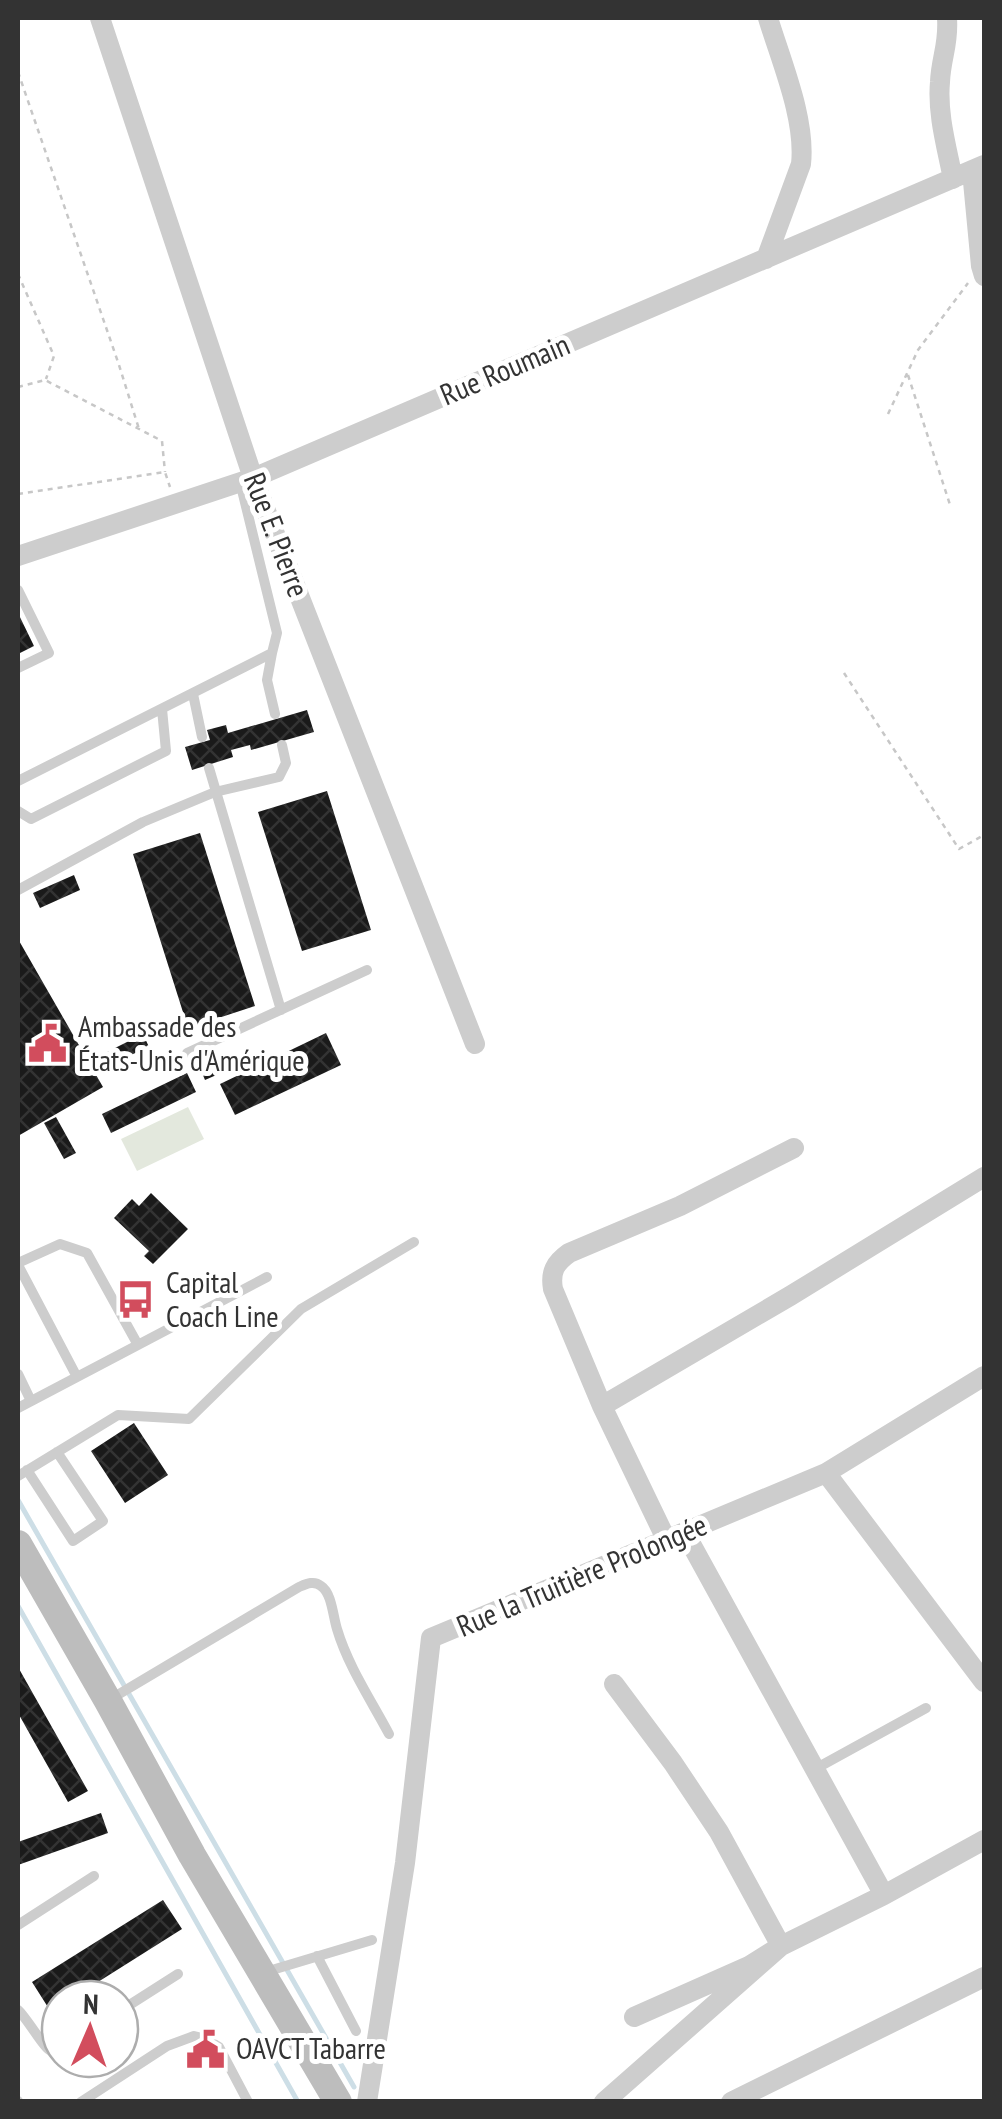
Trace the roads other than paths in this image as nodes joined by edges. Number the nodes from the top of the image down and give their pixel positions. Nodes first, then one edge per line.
1 (100, 18) edge
2 (768, 18) edge
3 (947, 18) edge
4 (970, 171) edge
5 (766, 258) junction
6 (983, 271) edge
7 (246, 479) junction
8 (18, 556) edge
9 (18, 590) edge
10 (272, 653) junction
11 (18, 668) edge
12 (244, 668) junction
13 (268, 680) junction
14 (193, 694) junction
15 (162, 709) junction
16 (275, 714) dead end
17 (202, 736) dead end
18 (282, 744) dead end
19 (209, 768) dead end
20 (18, 781) edge
21 (215, 792) junction
22 (18, 811) edge
23 (18, 890) edge
24 (368, 970) dead end
25 (281, 1010) junction
26 (474, 1044) dead end
27 (187, 1053) dead end
28 (794, 1148) dead end
29 (984, 1177) edge
30 (414, 1242) dead end
31 (18, 1264) edge
32 (267, 1277) dead end
33 (138, 1345) junction
34 (18, 1374) edge
35 (984, 1376) edge
36 (76, 1377) junction
37 (31, 1401) junction
38 (602, 1406) junction
39 (18, 1408) edge
40 (57, 1452) junction
41 (22, 1473) edge
42 (826, 1474) junction
43 (676, 1537) junction
44 (18, 1546) edge
45 (984, 1682) edge
46 (614, 1684) dead end
47 (108, 1701) junction
48 (926, 1708) dead end
49 (389, 1734) dead end
50 (815, 1768) junction
51 (984, 1840) edge
52 (94, 1876) dead end
53 (884, 1895) junction
54 (18, 1924) edge
55 (372, 1940) dead end
56 (780, 1946) junction
57 (316, 1956) junction
58 (262, 1973) junction
59 (178, 1974) dead end
60 (984, 1977) edge
61 (140, 1998) edge
62 (18, 2010) edge
63 (634, 2017) dead end
64 (356, 2031) dead end
65 (40, 2038) edge
66 (80, 2102) edge
67 (248, 2102) edge
68 (338, 2102) edge
69 (367, 2102) edge
70 (604, 2102) edge
71 (731, 2102) edge

1 - 7 street, Rue E. Pierre
2 - 5 street
3 - 4 street
4 - 5 street, Rue Roumain
4 - 6 street
5 - 7 street, Rue Roumain
7 - 8 street, Rue Roumain
7 - 10 lane
7 - 26 street, Rue E. Pierre
9 - 11 lane
10 - 12 lane
10 - 13 lane
12 - 13 lane
12 - 14 lane
13 - 16 lane
14 - 15 lane
14 - 17 lane
15 - 20 lane
15 - 22 lane
18 - 21 lane
19 - 21 lane
21 - 23 lane
21 - 25 lane
24 - 25 lane
25 - 27 lane
28 - 38 street
29 - 38 street
30 - 40 lane
31 - 33 lane
31 - 36 lane
32 - 33 lane
33 - 36 lane
34 - 37 lane
35 - 42 street, Rue la Truitière Prolongée
36 - 37 lane
37 - 39 lane
38 - 43 street
40 - 41 lane
40 - 41 lane
42 - 43 street, Rue la Truitière Prolongée
42 - 45 street
43 - 50 street
43 - 69 street, Rue la Truitière Prolongée
44 - 47 main road
46 - 56 street
47 - 49 lane
47 - 58 main road
48 - 50 lane
50 - 53 street
51 - 53 street
52 - 54 lane
53 - 56 street
55 - 57 lane
56 - 63 street
56 - 70 street
57 - 58 lane
57 - 64 lane
58 - 68 main road
59 - 61 lane
60 - 71 street
62 - 65 lane
66 - 67 lane

